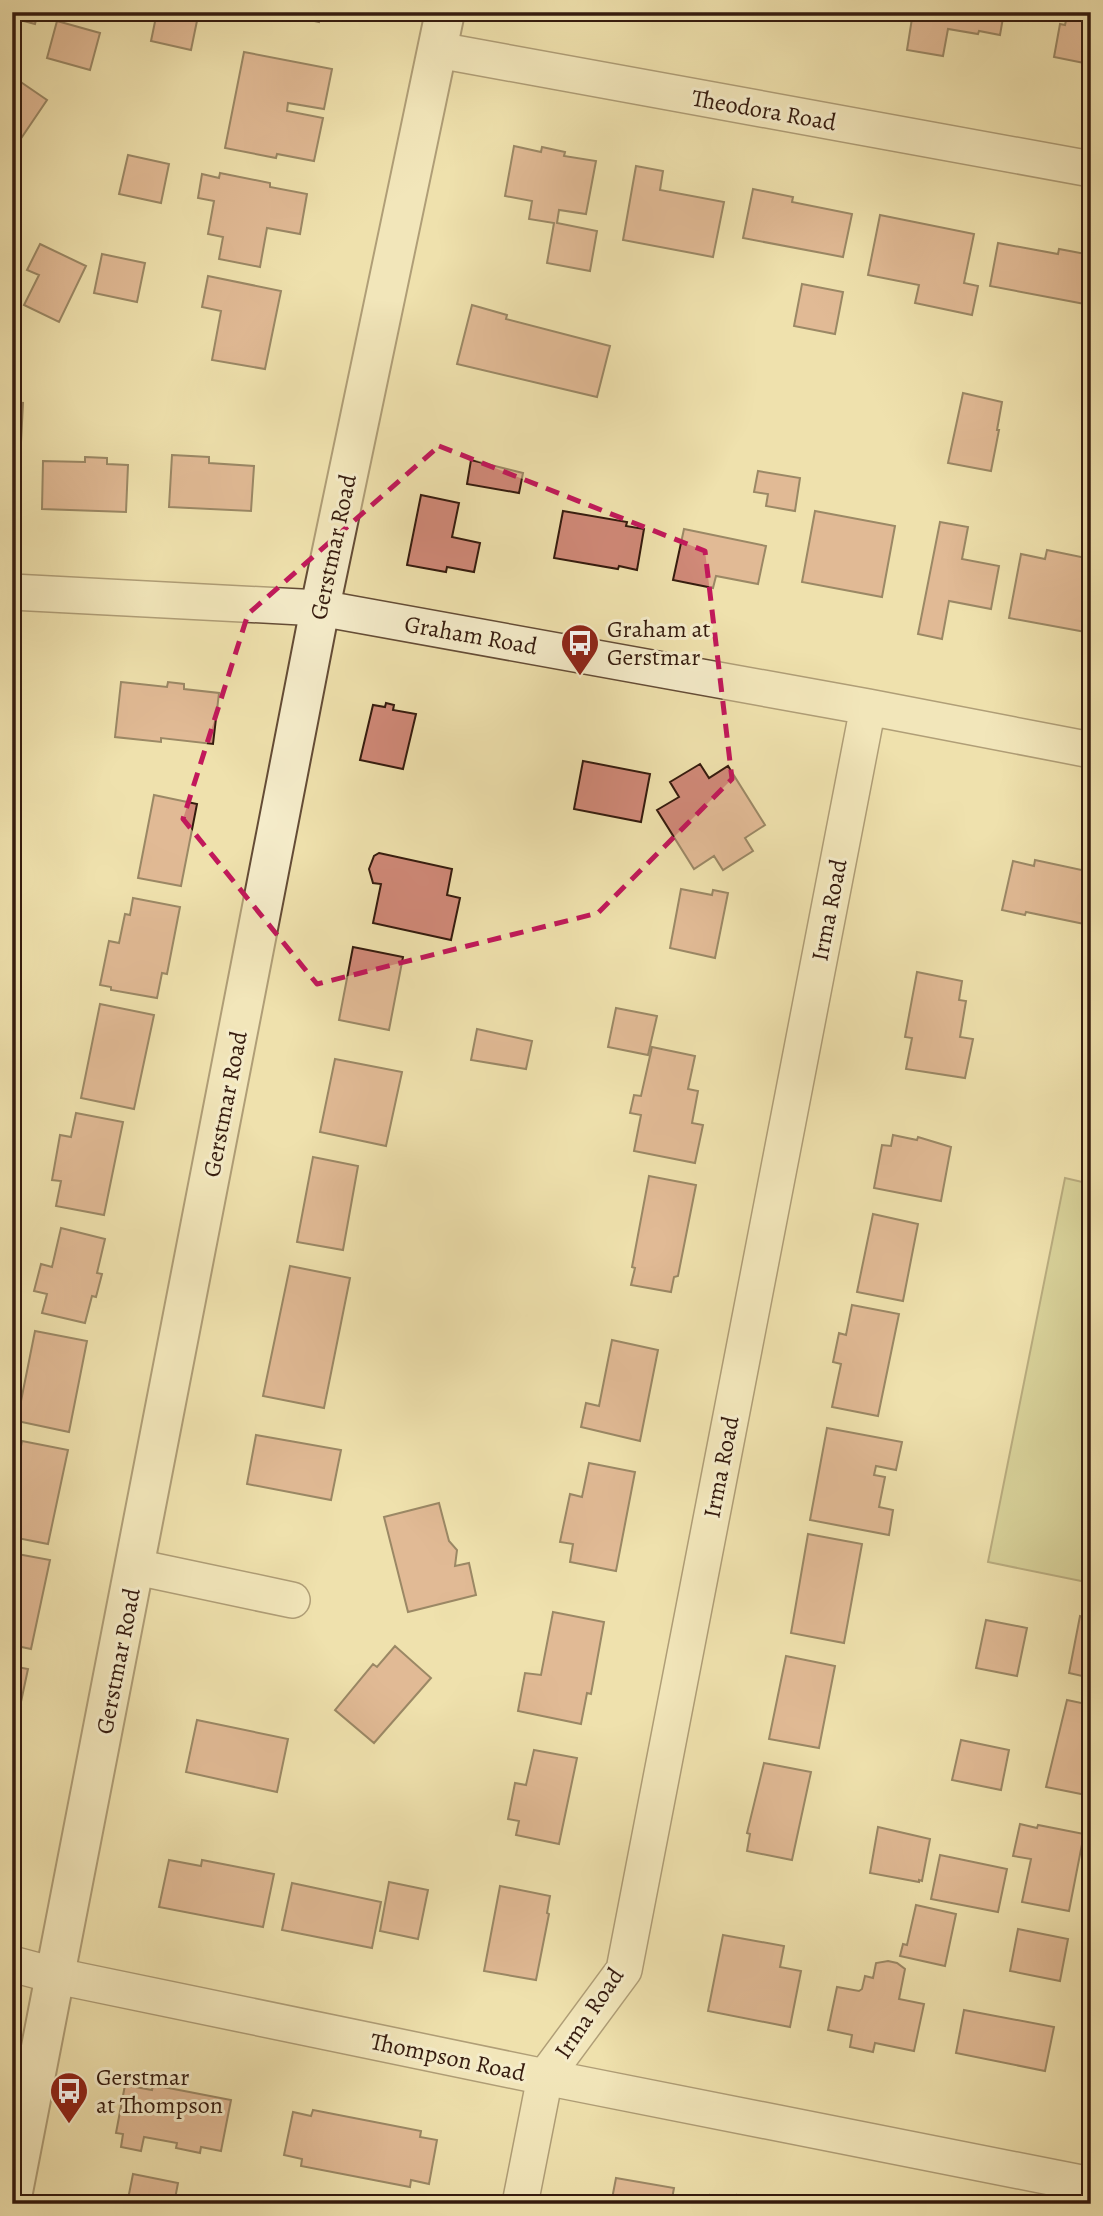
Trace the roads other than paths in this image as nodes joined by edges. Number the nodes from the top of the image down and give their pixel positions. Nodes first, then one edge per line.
1 (445, 12) edge
2 (438, 50) junction
3 (1091, 169) edge
4 (12, 592) edge
5 (320, 608) junction
6 (868, 707) junction
7 (1091, 750) edge
8 (136, 1567) junction
9 (292, 1600) dead end
10 (12, 1964) edge
11 (57, 1976) junction
12 (545, 2077) junction
13 (1091, 2185) edge
14 (12, 2197) edge
15 (520, 2204) edge

1 - 2 street, Gerstmar Road
2 - 3 street, Theodora Road
2 - 5 street, Gerstmar Road
4 - 5 street, Graham Road
5 - 6 street, Graham Road
5 - 8 street, Gerstmar Road
6 - 7 street, Graham Road
6 - 12 street, Irma Road
8 - 9 street
8 - 11 street, Gerstmar Road
10 - 11 street, Thompson Road
11 - 12 street, Thompson Road
11 - 14 street, Gerstmar Road
12 - 13 street, Thompson Road
12 - 15 street, Irma Road

